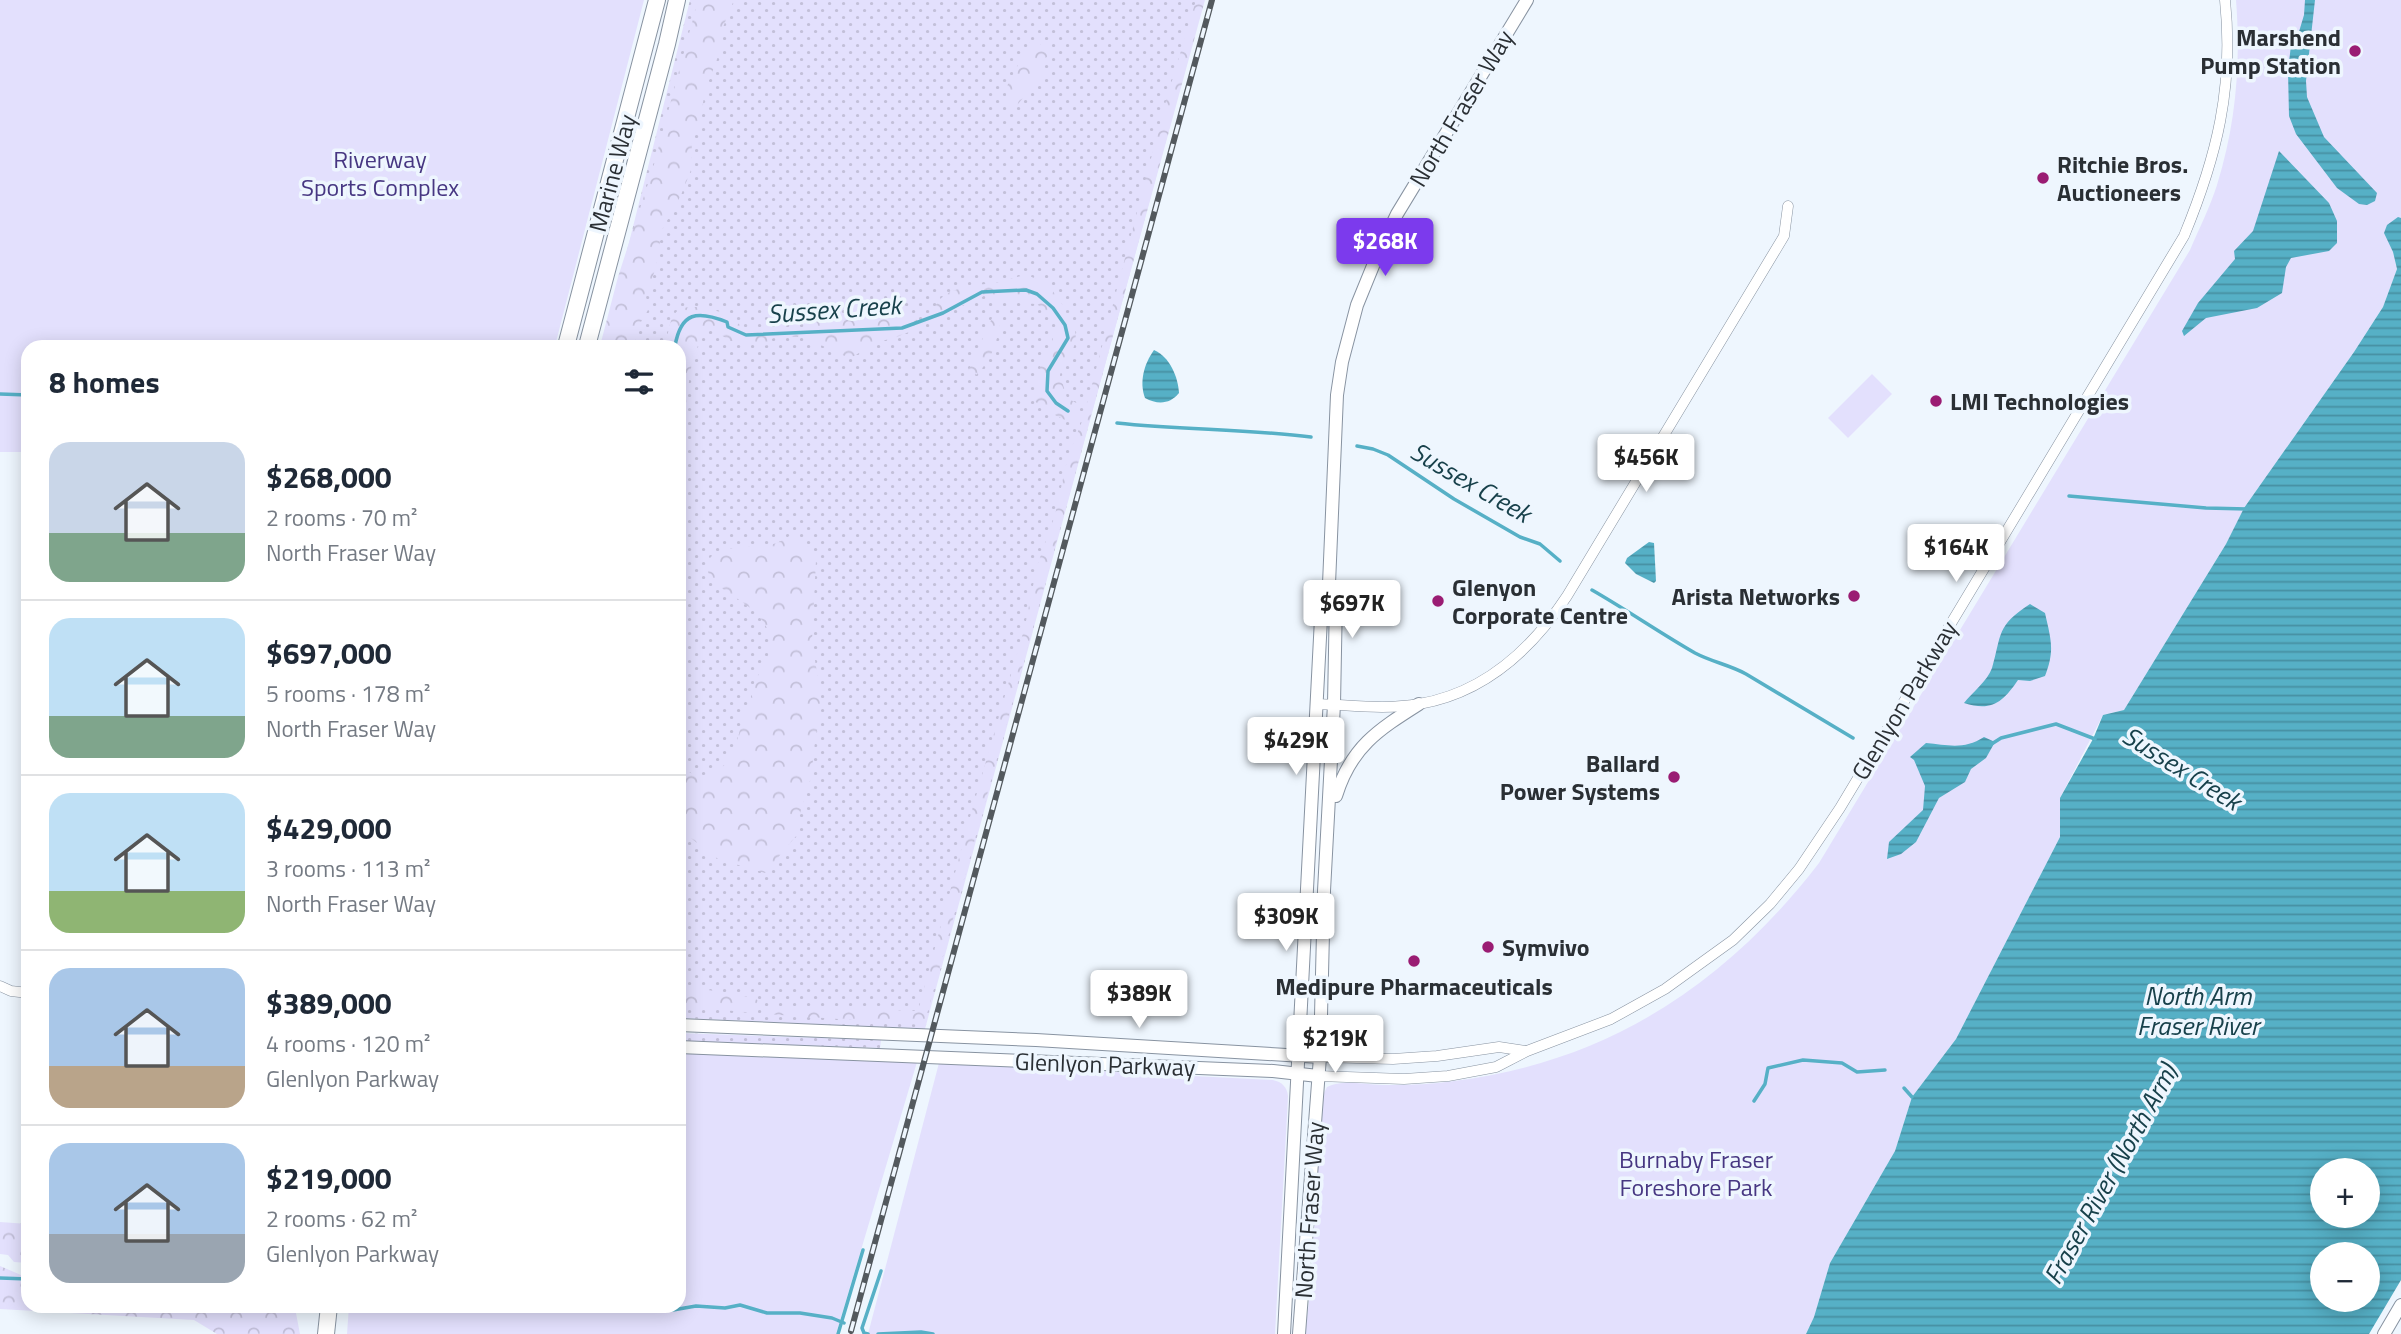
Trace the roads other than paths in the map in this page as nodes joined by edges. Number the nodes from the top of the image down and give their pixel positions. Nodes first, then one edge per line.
1 (657, 0) edge
2 (677, 0) edge
3 (1527, 0) edge
4 (2224, 0) edge
5 (1788, 206) dead end
6 (568, 340) edge
7 (589, 340) edge
8 (1329, 584) junction
9 (1316, 704) junction
10 (1419, 704) junction
11 (1335, 705) junction
12 (1330, 813) junction
13 (0, 986) edge
14 (21, 992) edge
15 (686, 1025) edge
16 (686, 1047) edge
17 (1527, 1051) junction
18 (1297, 1056) junction
19 (1320, 1057) junction
20 (1296, 1073) junction
21 (1318, 1076) junction
22 (2401, 1305) edge
23 (328, 1313) edge
24 (327, 1334) edge
25 (1284, 1334) edge
26 (1299, 1334) edge
27 (2384, 1334) edge

1 - 6 main road, Marine Way
2 - 7 main road, Marine Way
3 - 8 street, North Fraser Way
4 - 17 street, Glenlyon Parkway
5 - 10 street
8 - 9 street, North Fraser Way
8 - 11 street, North Fraser Way
9 - 11 street
9 - 18 street, North Fraser Way
10 - 11 street
10 - 12 street
11 - 12 street, North Fraser Way
12 - 19 street, North Fraser Way
13 - 14 street
15 - 18 street, Glenlyon Parkway
16 - 20 street, Glenlyon Parkway
17 - 19 street, Glenlyon Parkway
17 - 21 street, Glenlyon Parkway
18 - 19 street, Glenlyon Parkway
18 - 20 street, North Fraser Way
19 - 21 street, North Fraser Way
20 - 21 street, Glenlyon Parkway
20 - 25 street, North Fraser Way
21 - 26 street, North Fraser Way
22 - 27 street
23 - 24 main road

